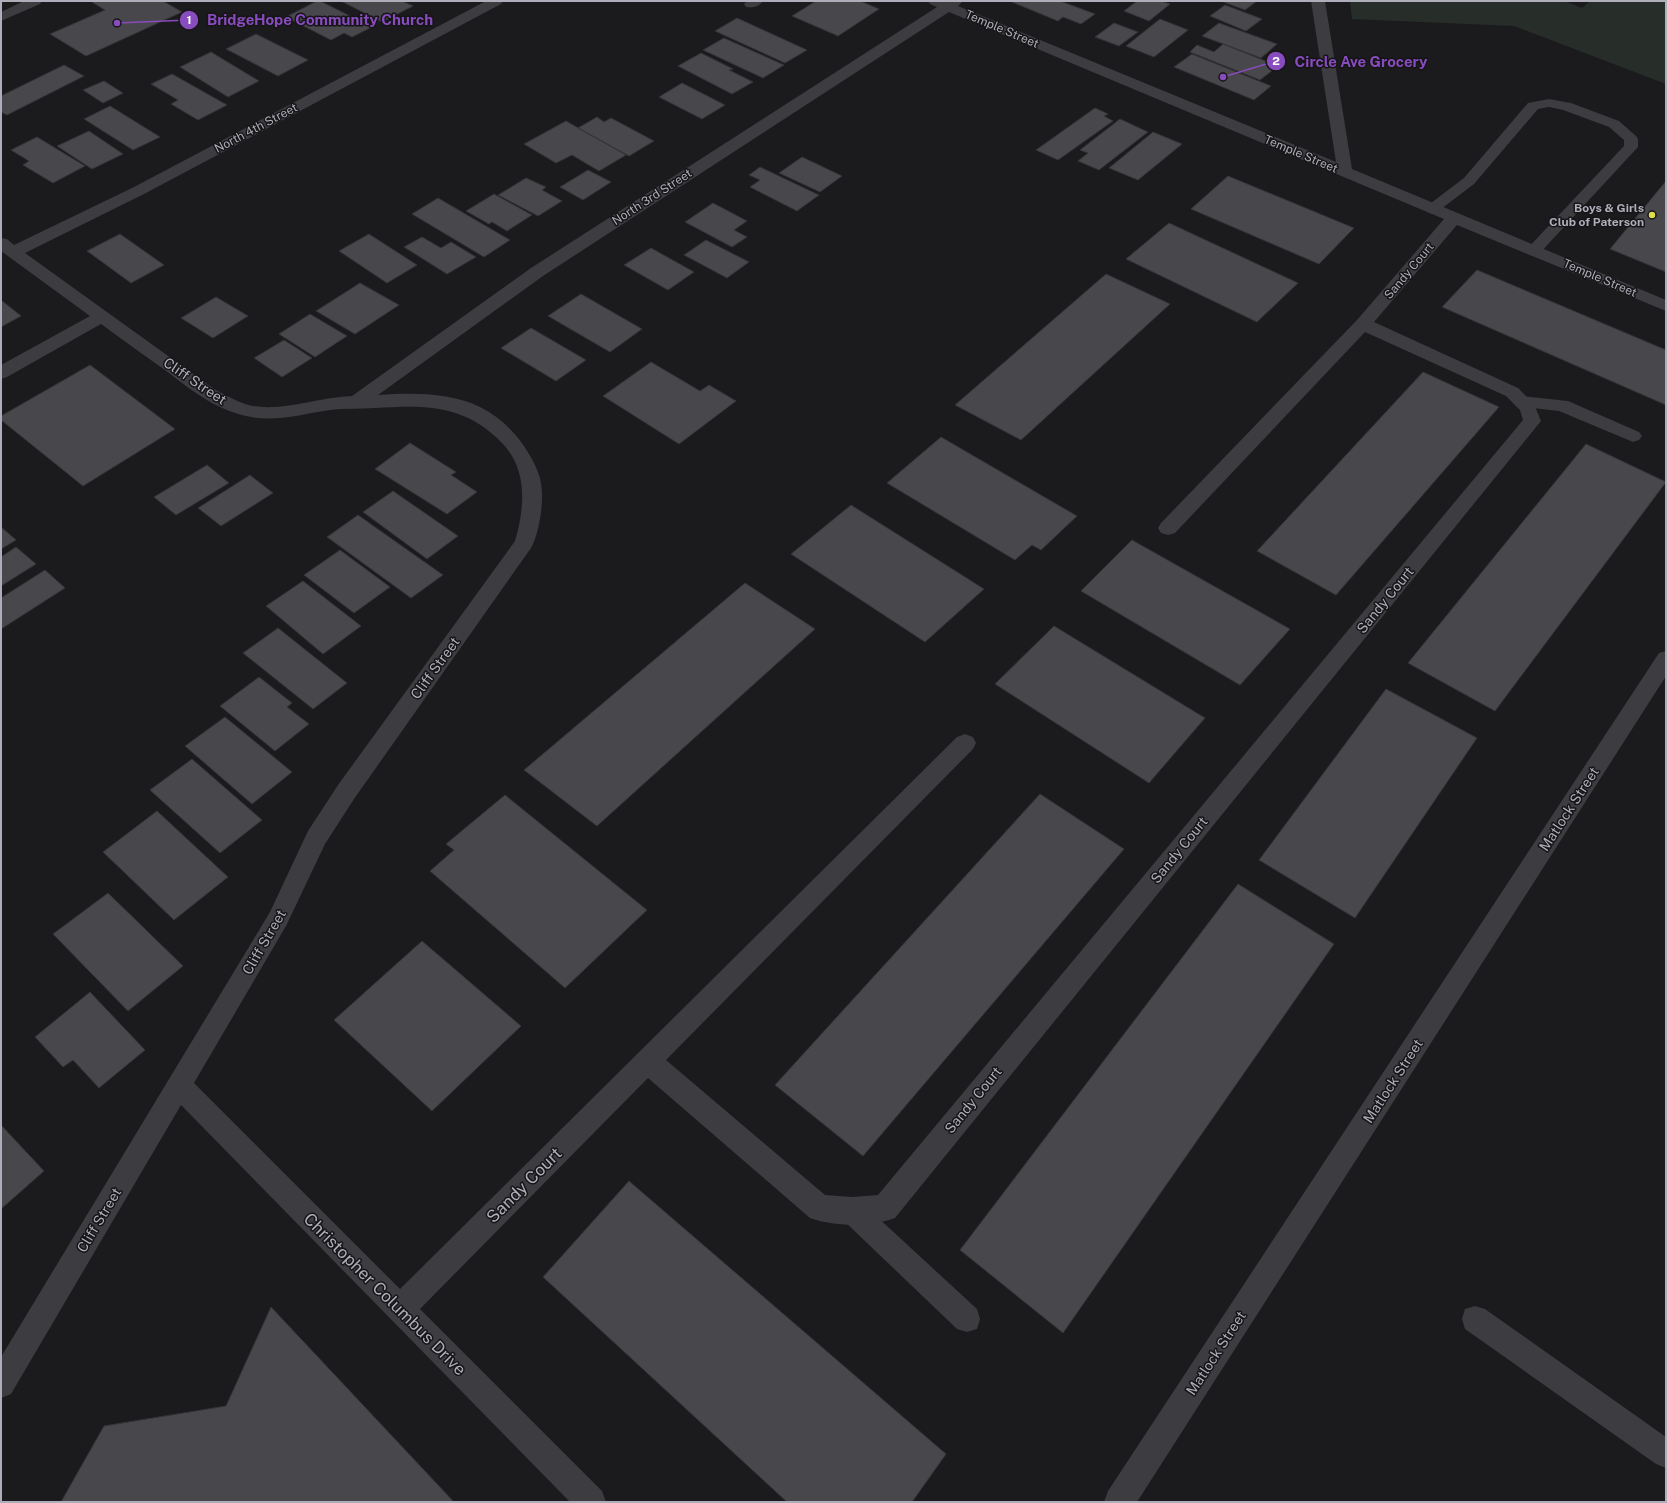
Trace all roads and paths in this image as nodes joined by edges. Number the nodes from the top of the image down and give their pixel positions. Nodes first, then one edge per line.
1 (35, 1) edge
2 (496, 1) edge
3 (1318, 1) edge
4 (946, 3) edge
5 (1, 16) edge
6 (1345, 172) junction
7 (1432, 209) junction
8 (1454, 218) junction
9 (7, 248) edge
10 (1533, 251) junction
11 (1666, 306) edge
12 (102, 316) junction
13 (1364, 324) junction
14 (1, 374) edge
15 (1522, 402) junction
16 (355, 403) junction
17 (1633, 436) dead end
18 (1168, 528) dead end
19 (1666, 660) edge
20 (965, 743) dead end
21 (648, 1061) junction
22 (179, 1085) junction
23 (852, 1211) junction
24 (400, 1309) junction
25 (967, 1319) dead end
26 (1475, 1319) dead end
27 (1, 1384) edge
28 (1666, 1454) edge
29 (591, 1502) edge
30 (1119, 1502) edge

1 - 5 street
2 - 9 street, North 4th Street
3 - 6 street
4 - 6 street, Temple Street
4 - 16 street, North 3rd Street
6 - 7 street, Temple Street
7 - 8 street, Temple Street
7 - 10 lane
8 - 10 street, Temple Street
8 - 13 street, Sandy Court
9 - 12 street, Cliff Street
10 - 11 street, Temple Street
12 - 14 street
12 - 16 street, Cliff Street
13 - 15 street, Sandy Court
13 - 18 street, Sandy Court
15 - 17 lane
15 - 23 street, Sandy Court
16 - 22 street, Cliff Street
19 - 30 street, Matlock Street
20 - 21 street, Sandy Court
21 - 23 street, Sandy Court
21 - 24 street, Sandy Court
22 - 24 street, Christopher Columbus Drive
22 - 27 street, Cliff Street
23 - 25 lane
24 - 29 street, Christopher Columbus Drive
26 - 28 lane

